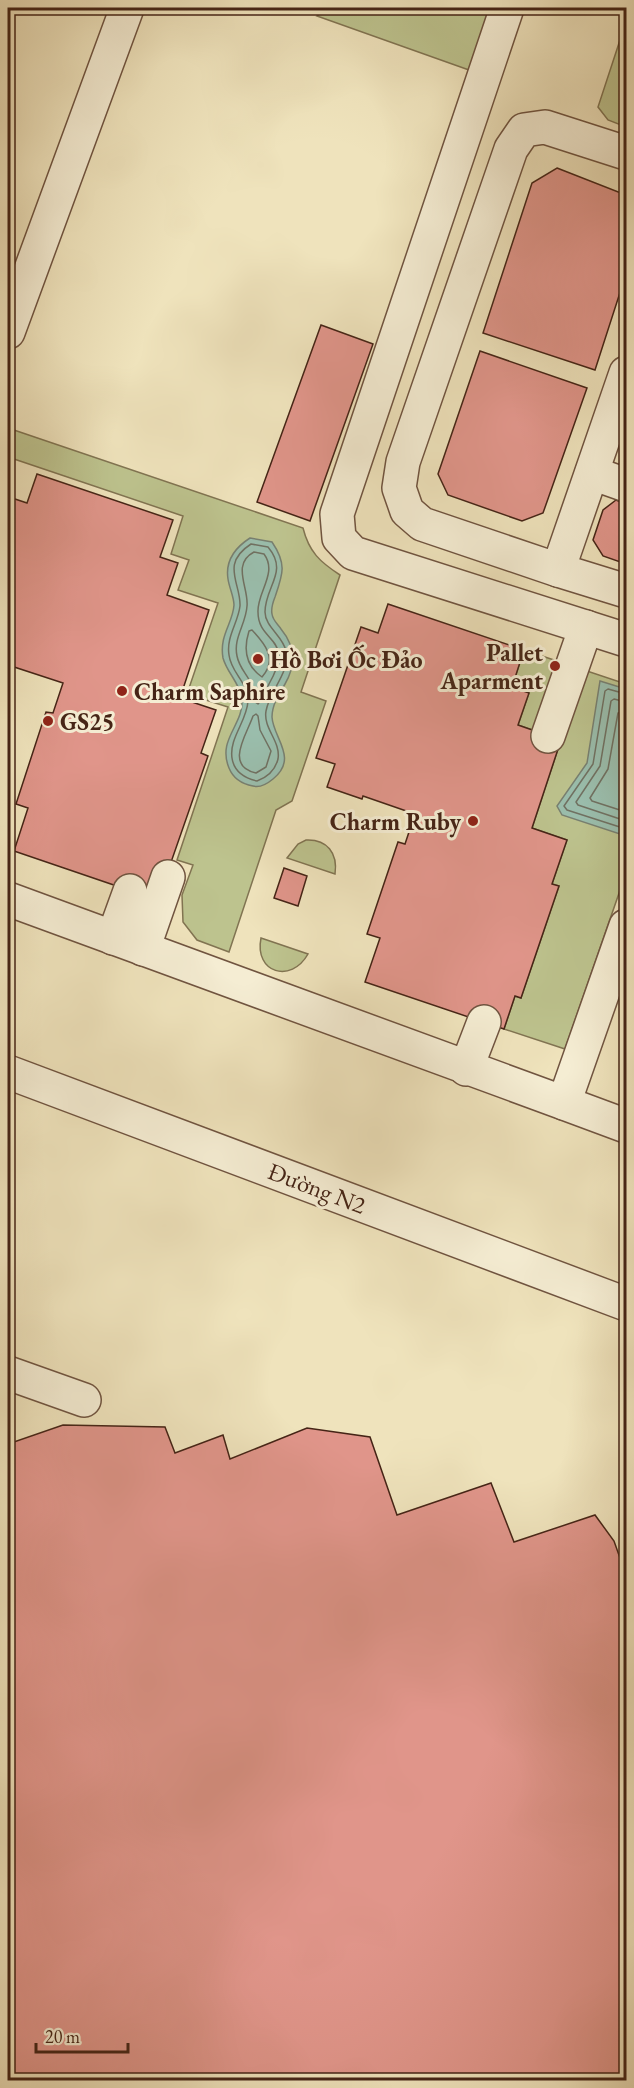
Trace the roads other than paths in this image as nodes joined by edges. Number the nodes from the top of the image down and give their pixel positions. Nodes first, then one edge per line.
1 (127, 8) edge
2 (507, 8) edge
3 (627, 153) edge
4 (8, 332) edge
5 (627, 373) edge
6 (592, 473) junction
7 (627, 485) edge
8 (558, 570) junction
9 (627, 591) edge
10 (586, 627) junction
11 (627, 640) edge
12 (548, 736) dead end
13 (168, 877) dead end
14 (130, 891) dead end
15 (8, 899) edge
16 (627, 926) edge
17 (113, 938) junction
18 (143, 949) junction
19 (484, 1022) dead end
20 (466, 1069) junction
21 (8, 1072) edge
22 (564, 1103) junction
23 (627, 1126) edge
24 (627, 1304) edge
25 (8, 1373) edge
26 (84, 1400) dead end

1 - 4 street
2 - 10 street
3 - 8 street
5 - 6 street
6 - 7 street
6 - 8 street
8 - 9 street
10 - 11 street
10 - 12 street
13 - 18 street
14 - 17 street
15 - 17 street
16 - 22 street
17 - 18 street
18 - 20 street
19 - 20 street
20 - 22 street
21 - 24 street, Đường N2
22 - 23 street
25 - 26 street

